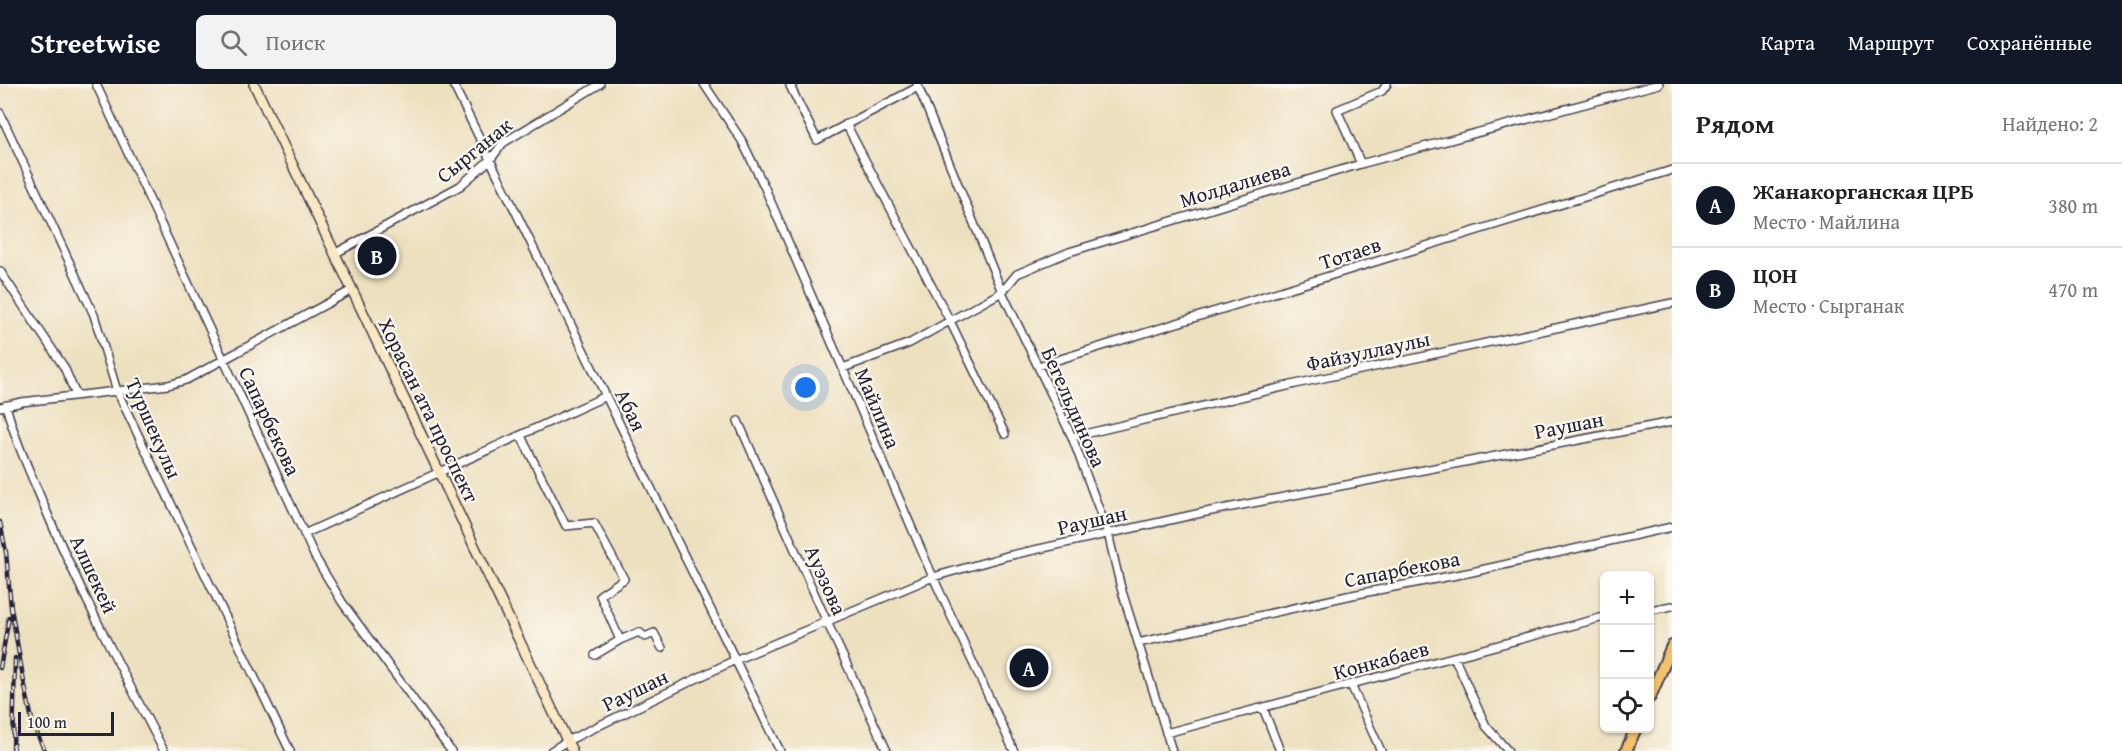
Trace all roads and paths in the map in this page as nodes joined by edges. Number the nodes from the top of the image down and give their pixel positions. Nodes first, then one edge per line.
1 (96, 84) edge
2 (254, 84) edge
3 (453, 84) edge
4 (600, 84) edge
5 (704, 84) edge
6 (793, 84) edge
7 (1387, 84) edge
8 (1659, 84) edge
9 (917, 86) edge
10 (0, 113) edge
11 (846, 124) junction
12 (491, 159) junction
13 (1361, 164) junction
14 (1672, 170) edge
15 (334, 254) junction
16 (0, 271) edge
17 (351, 290) junction
18 (1002, 292) junction
19 (1672, 303) edge
20 (950, 321) junction
21 (223, 359) junction
22 (1038, 366) junction
23 (843, 368) junction
24 (117, 391) junction
25 (76, 395) junction
26 (606, 396) junction
27 (3, 406) edge
28 (738, 421) dead end
29 (1672, 422) edge
30 (1005, 434) dead end
31 (521, 435) junction
32 (1072, 437) junction
33 (439, 474) junction
34 (1672, 527) edge
35 (1108, 533) junction
36 (304, 534) junction
37 (933, 577) junction
38 (1672, 606) edge
39 (1654, 609) edge
40 (1600, 618) edge
41 (826, 622) junction
42 (620, 640) junction
43 (1138, 643) junction
44 (1672, 646) edge
45 (662, 648) dead end
46 (595, 655) dead end
47 (1454, 657) junction
48 (735, 660) junction
49 (1351, 685) junction
50 (1654, 688) edge
51 (1263, 708) junction
52 (1166, 733) junction
53 (1634, 733) edge
54 (567, 741) junction
55 (164, 751) edge
56 (290, 751) edge
57 (451, 751) edge
58 (551, 751) edge
59 (572, 751) edge
60 (780, 751) edge
61 (887, 751) edge
62 (1014, 751) edge
63 (1172, 751) edge
64 (1280, 751) edge
65 (1381, 751) edge
66 (1508, 751) edge
67 (1626, 751) edge

1 - 21 street, Сапарбекова
2 - 15 main road, Хорасан ата проспект
3 - 12 street, Абая
4 - 12 street, Сырганак
5 - 23 street, Майлина
6 - 11 street, Бегельдинова
7 - 13 street
8 - 13 street, Молдалиева
9 - 11 street, Бегельдинова
9 - 18 street, Бегельдинова
10 - 24 street, Туршекулы
11 - 20 street
12 - 15 street, Сырганак
12 - 26 street, Абая
13 - 18 street, Молдалиева
14 - 22 street, Тотаев
15 - 17 main road, Хорасан ата проспект
16 - 25 street
17 - 21 street
17 - 33 main road, Хорасан ата проспект
18 - 20 street, Молдалиева
18 - 22 street, Бегельдинова
19 - 32 street, Файзуллаулы
20 - 23 street, Молдалиева
20 - 30 street
21 - 24 street
21 - 36 street, Сапарбекова
22 - 32 street, Бегельдинова
23 - 37 street, Майлина
24 - 25 street
24 - 56 street, Туршекулы
25 - 27 street
26 - 31 street
26 - 48 street, Абая
27 - 55 street, Алшекей
28 - 41 street, Ауэзова
29 - 35 street, Раушан
31 - 33 street
31 - 42 street
32 - 35 street, Бегельдинова
33 - 36 street
33 - 54 main road, Хорасан ата проспект
34 - 43 street, Сапарбекова
35 - 37 street, Раушан
35 - 43 street, Бегельдинова
36 - 57 street, Сапарбекова
37 - 41 street, Раушан
37 - 62 street, Майлина
38 - 39 street
40 - 47 street, Конкабаев
41 - 48 street, Раушан
41 - 61 street, Ауэзова
42 - 45 street
42 - 46 street
43 - 52 street, Бегельдинова
44 - 50 main road
47 - 49 street, Конкабаев
47 - 66 street
48 - 54 street, Раушан
48 - 60 street, Абая
49 - 51 street, Конкабаев
49 - 65 street
51 - 52 street, Конкабаев
51 - 64 street
52 - 63 street, Бегельдинова
53 - 67 main road
54 - 58 street, Раушан
54 - 59 main road, Хорасан ата проспект

